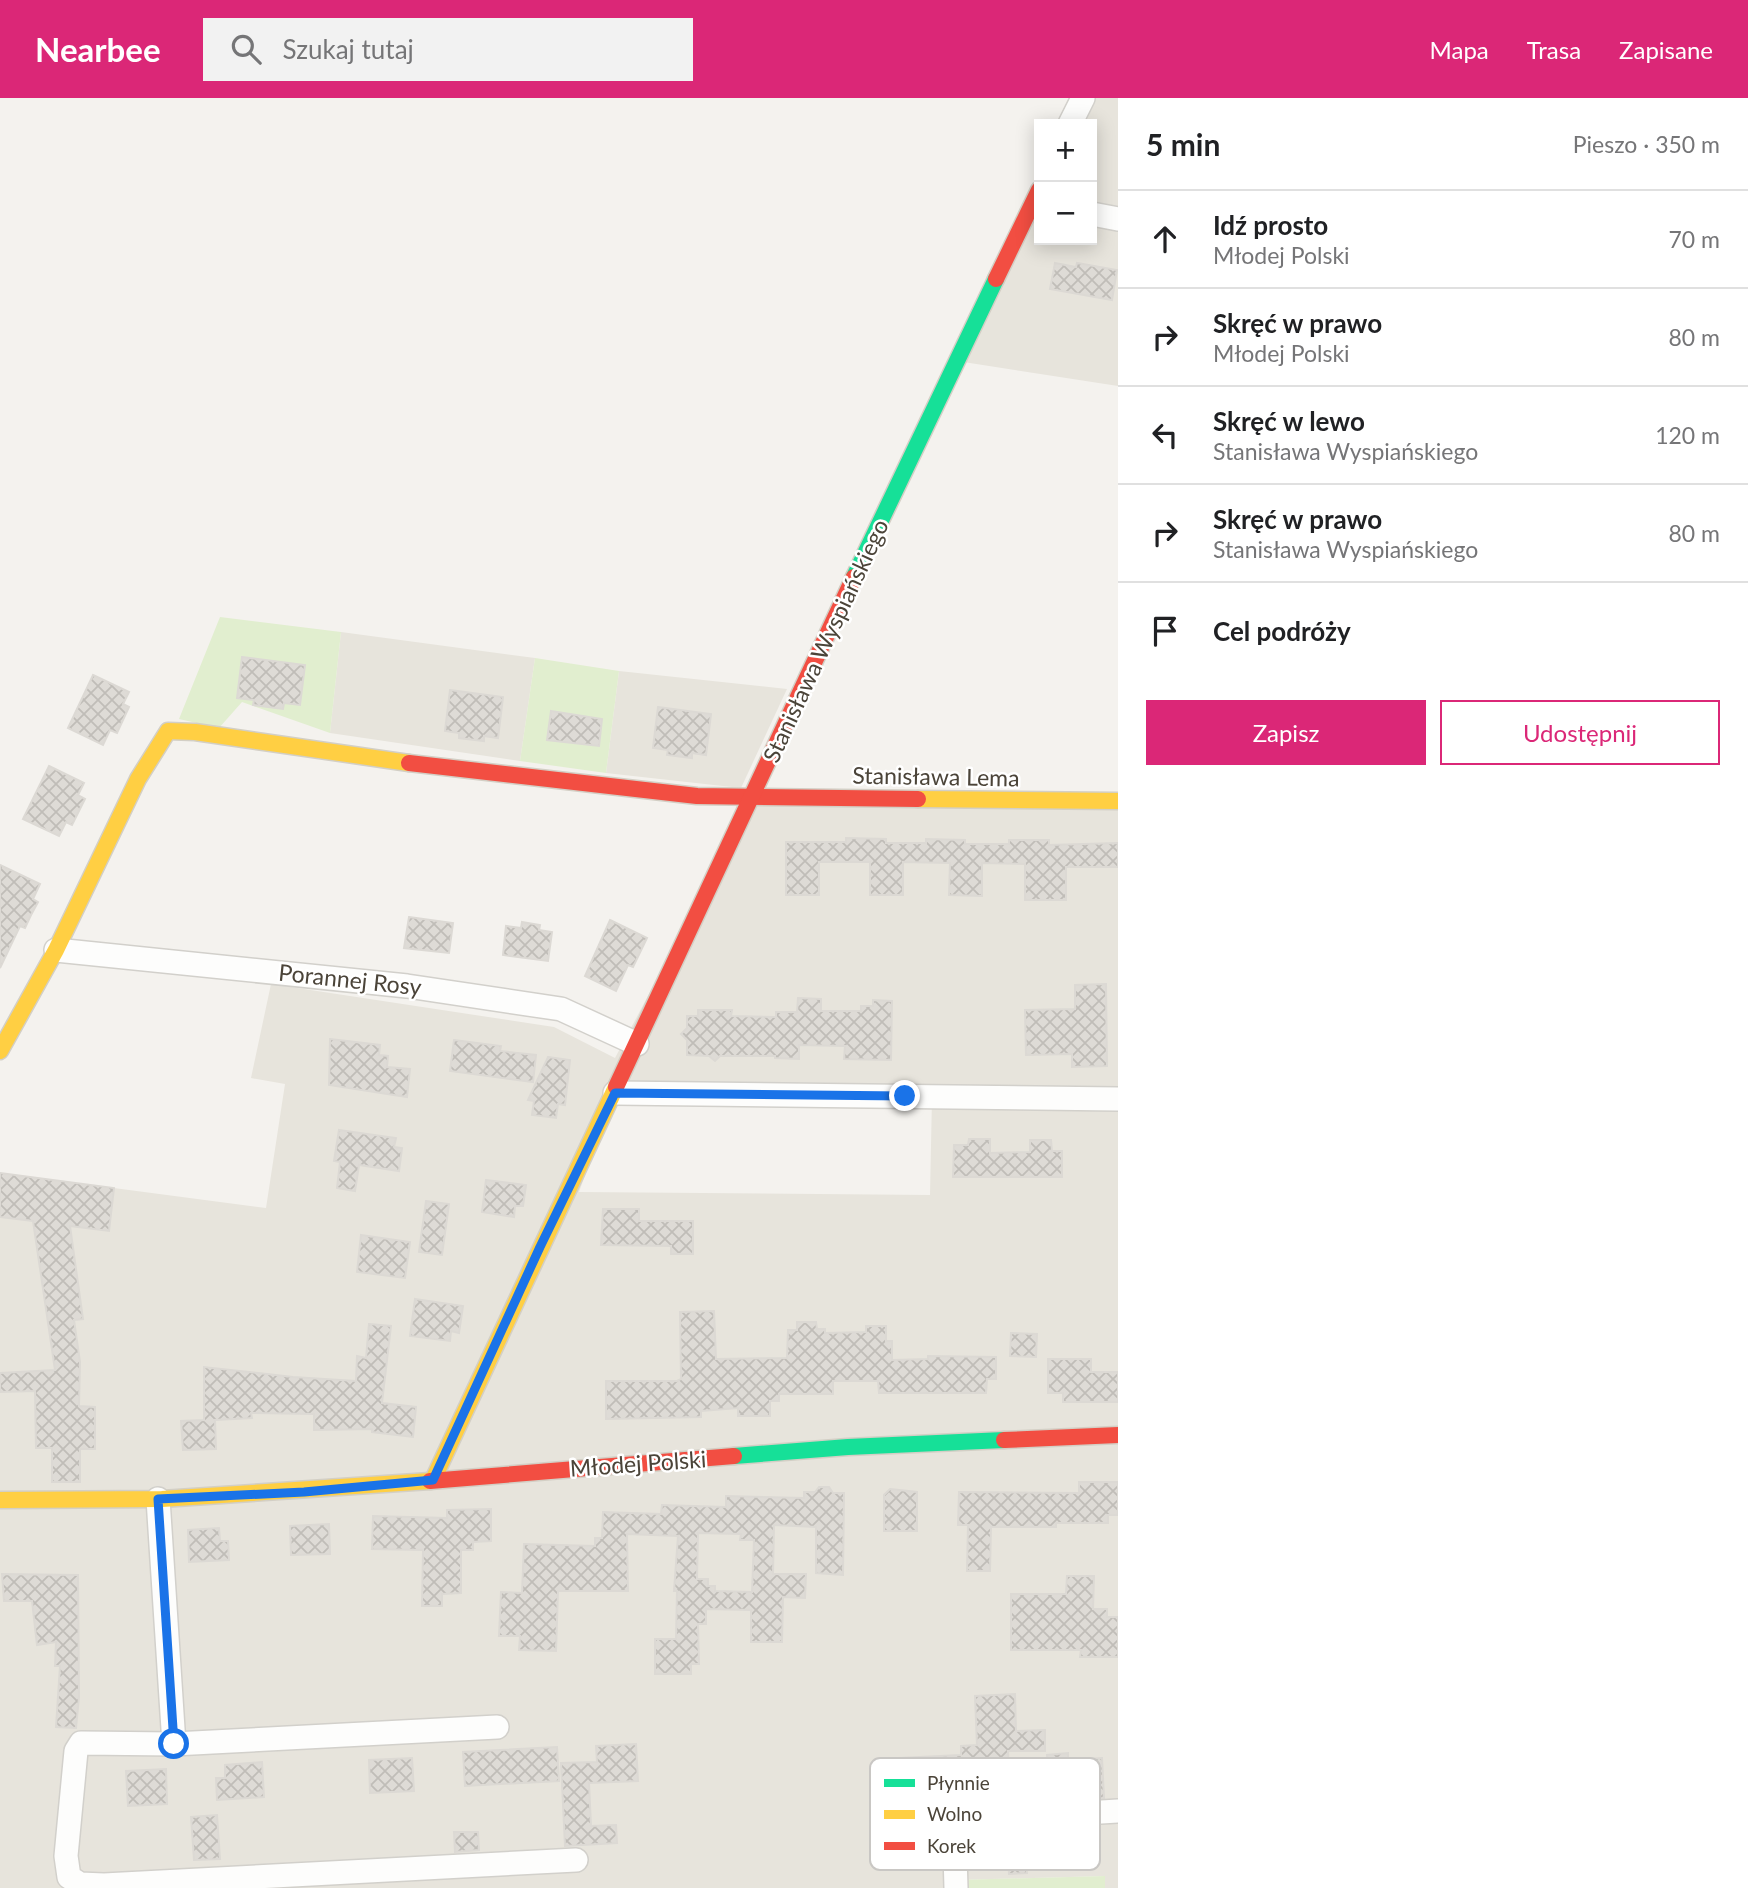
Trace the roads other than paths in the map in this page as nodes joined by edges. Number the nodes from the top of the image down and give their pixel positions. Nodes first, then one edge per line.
1 (1083, 98) edge
2 (1072, 119) edge
3 (1034, 205) edge
4 (1097, 215) edge
5 (1118, 219) edge
6 (753, 798) junction
7 (1118, 801) edge
8 (56, 950) junction
9 (636, 1044) junction
10 (0, 1051) edge
11 (615, 1093) junction
12 (1118, 1099) edge
13 (1118, 1435) edge
14 (433, 1480) junction
15 (158, 1499) junction
16 (0, 1500) edge
17 (497, 1727) dead end
18 (174, 1744) junction
19 (1118, 1811) edge
20 (1100, 1812) edge
21 (576, 1860) dead end
22 (955, 1870) edge
23 (956, 1888) edge

1 - 2 street
3 - 6 street, Stanisława Wyspiańskiego
4 - 5 street
6 - 7 street, Stanisława Lema
6 - 8 street, Stanisława Lema
6 - 9 street, Stanisława Wyspiańskiego
8 - 9 street, Porannej Rosy
8 - 10 street
9 - 11 street, Stanisława Wyspiańskiego
11 - 12 street
11 - 14 street, Stanisława Wyspiańskiego
13 - 14 street, Młodej Polski
14 - 15 street, Młodej Polski
15 - 16 street, Młodej Polski
15 - 18 street
17 - 18 street
18 - 21 street
19 - 20 street
22 - 23 street

